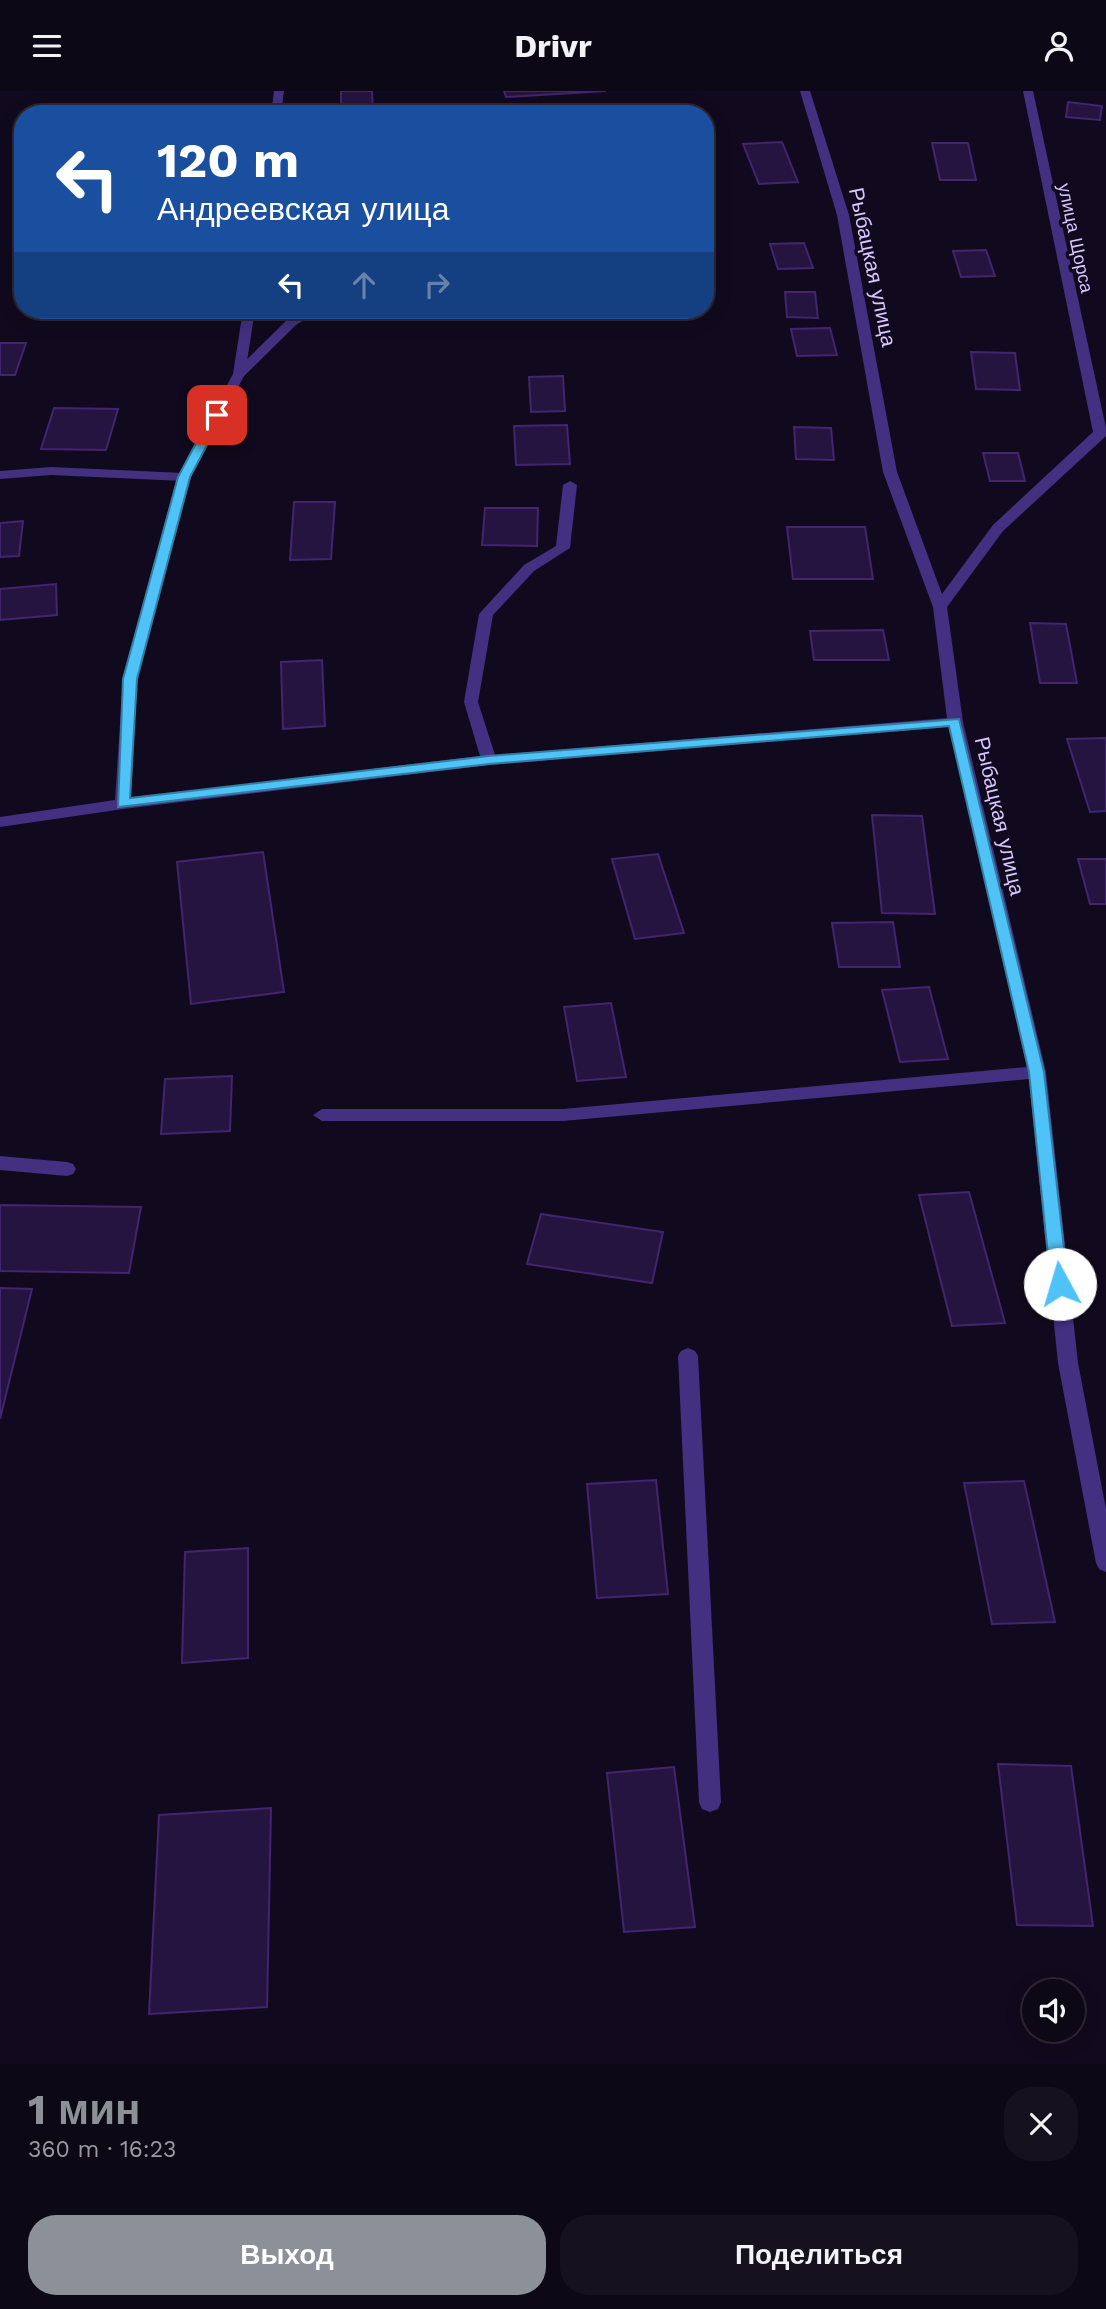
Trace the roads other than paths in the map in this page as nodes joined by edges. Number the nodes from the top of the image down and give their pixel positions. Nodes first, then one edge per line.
1 (805, 91) edge
2 (1028, 91) edge
3 (248, 319) edge
4 (298, 319) edge
5 (239, 374) junction
6 (1103, 433) edge
7 (0, 475) edge
8 (184, 477) junction
9 (570, 485) dead end
10 (940, 607) junction
11 (954, 722) junction
12 (489, 760) junction
13 (123, 804) junction
14 (0, 822) edge
15 (1037, 1072) junction
16 (322, 1115) dead end
17 (0, 1163) edge
18 (67, 1168) dead end
19 (688, 1356) dead end
20 (1106, 1563) edge
21 (710, 1802) dead end

1 - 10 street, Рыбацкая улица
2 - 6 street, улица Щорса
3 - 5 street
4 - 5 street
5 - 8 street
6 - 10 street
7 - 8 street
8 - 13 street
9 - 12 street
10 - 11 street, Рыбацкая улица
11 - 12 street
11 - 15 street, Рыбацкая улица
12 - 13 street
13 - 14 street
15 - 16 street
15 - 20 street, Рыбацкая улица
17 - 18 street
19 - 21 street

